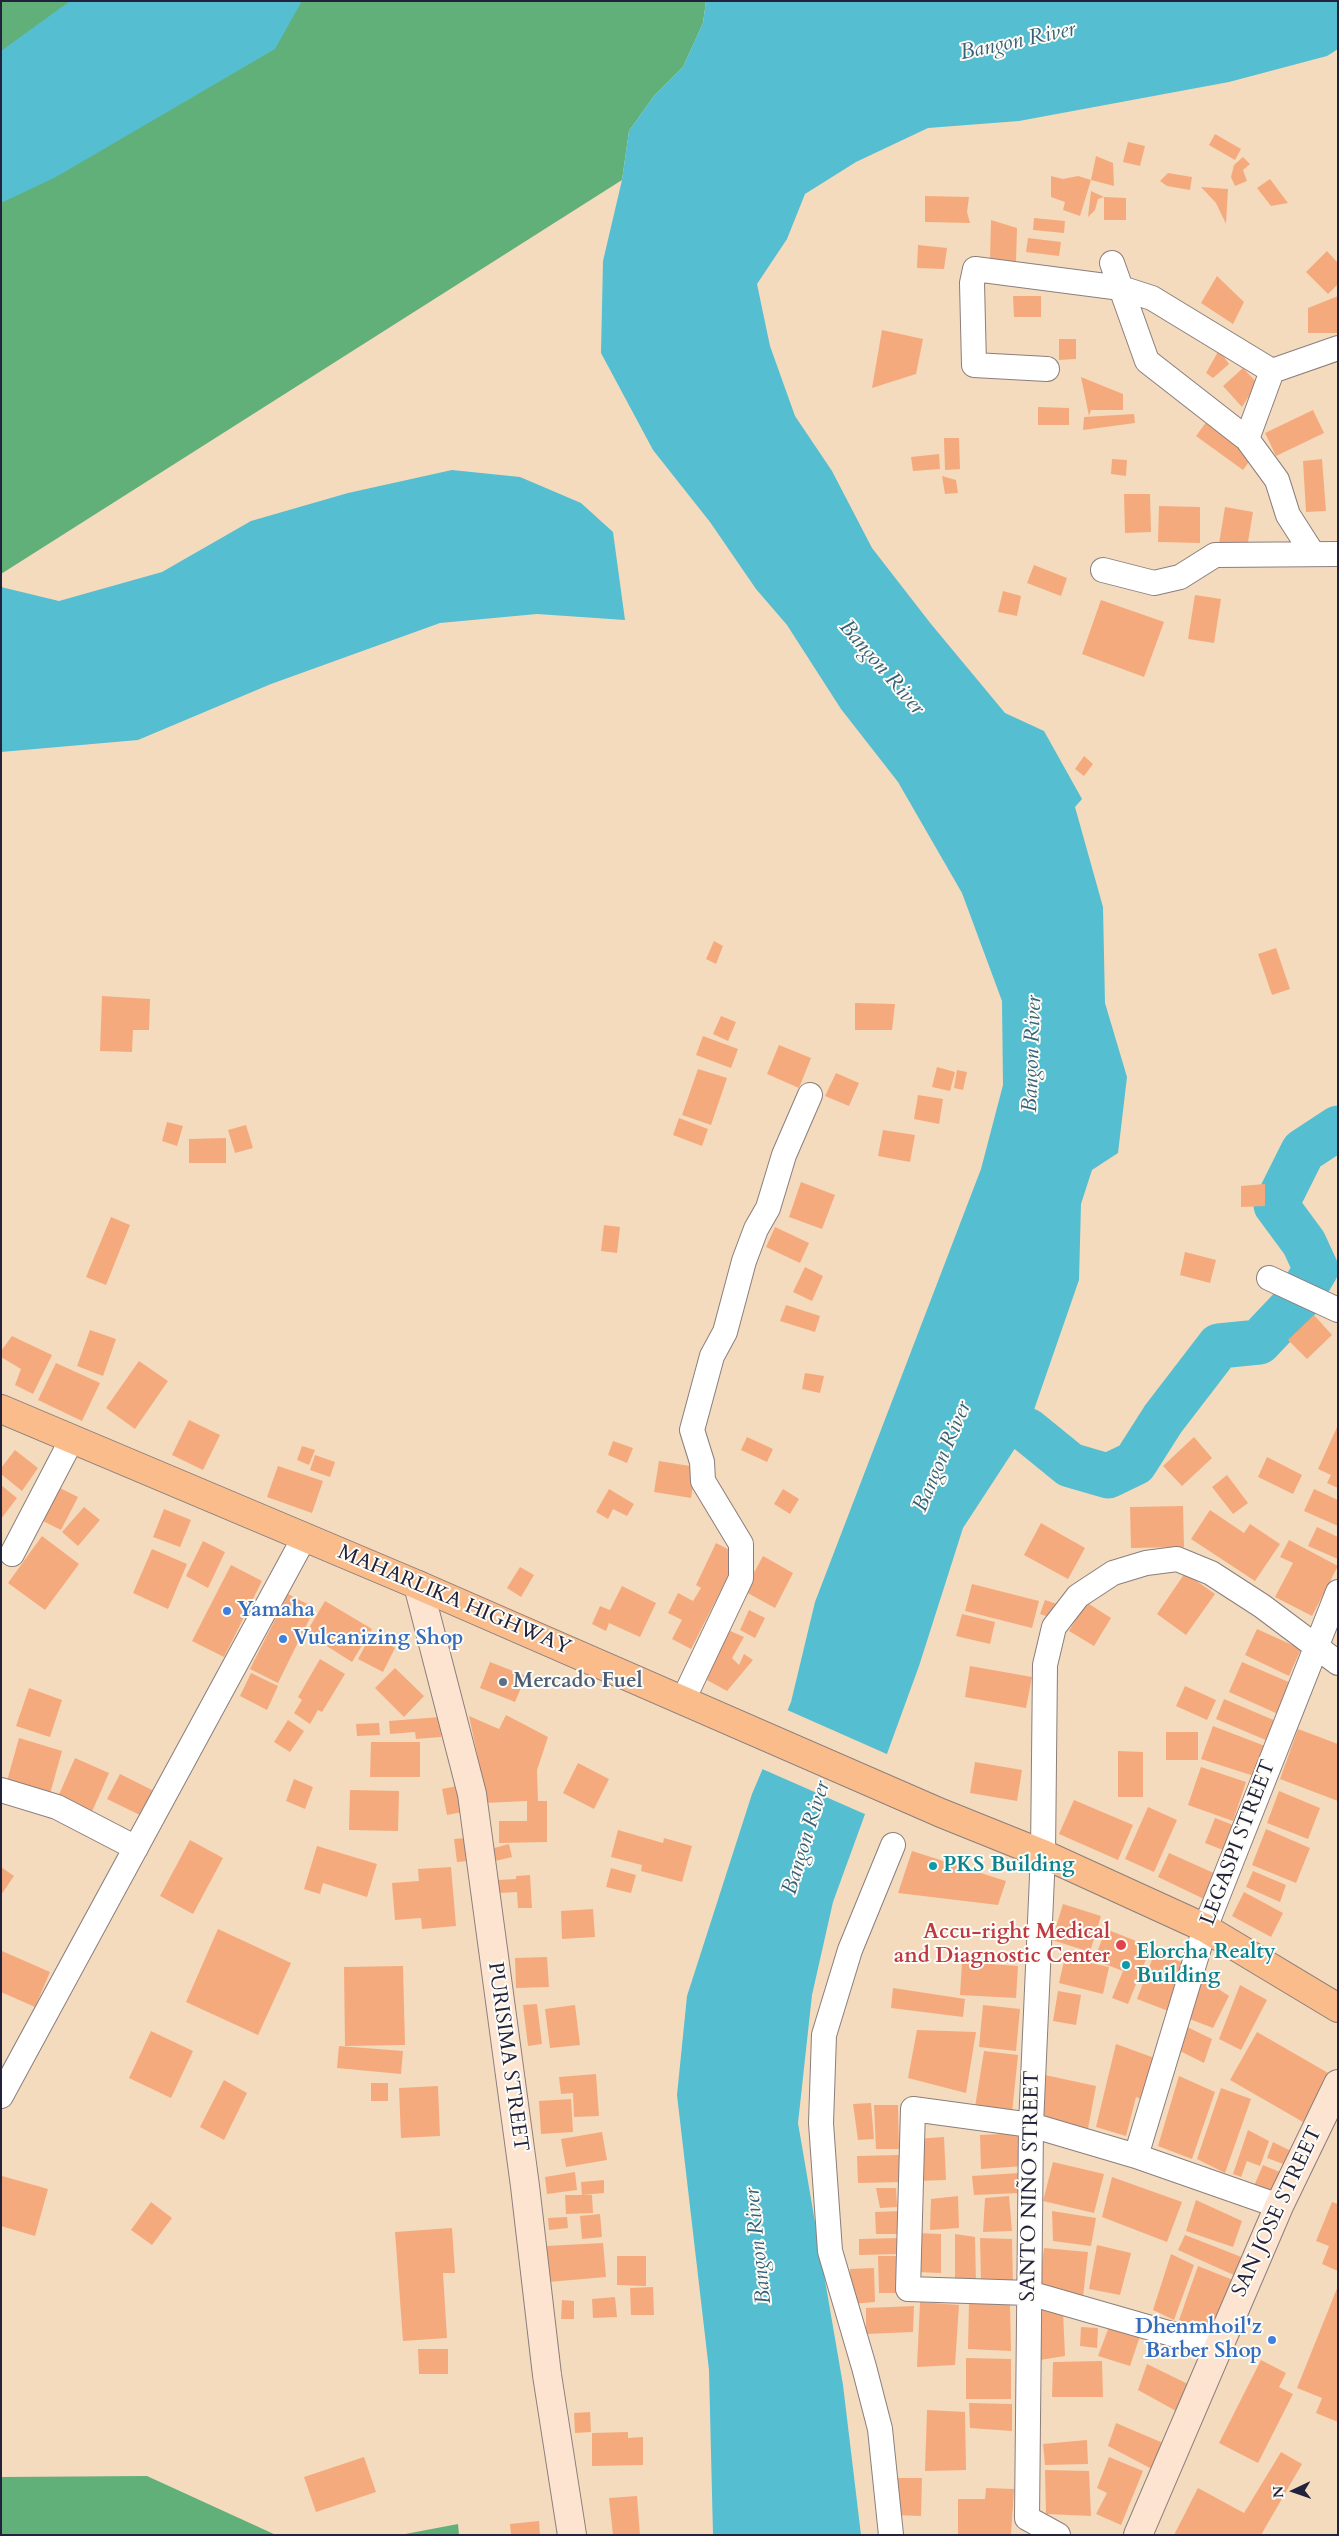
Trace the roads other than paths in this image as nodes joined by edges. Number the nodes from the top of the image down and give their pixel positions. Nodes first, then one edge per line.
1 (1112, 263) dead end
2 (1121, 288) junction
3 (1338, 348) edge
4 (1047, 370) dead end
5 (1272, 371) junction
6 (1247, 439) junction
7 (1313, 554) junction
8 (1338, 554) edge
9 (1103, 570) dead end
10 (810, 1095) dead end
11 (1269, 1278) dead end
12 (1338, 1310) edge
13 (1, 1409) edge
14 (72, 1439) junction
15 (304, 1538) junction
16 (12, 1554) dead end
17 (418, 1585) junction
18 (1338, 1592) edge
19 (1316, 1646) junction
20 (1338, 1663) edge
21 (683, 1700) junction
22 (1, 1790) edge
23 (893, 1845) dead end
24 (136, 1848) junction
25 (1042, 1854) junction
26 (1205, 1928) junction
27 (1338, 2008) edge
28 (1338, 2084) edge
29 (1, 2096) edge
30 (1031, 2125) junction
31 (1136, 2156) junction
32 (1279, 2206) junction
33 (1029, 2293) junction
34 (1217, 2347) junction
35 (572, 2535) edge
36 (891, 2535) edge
37 (1058, 2535) edge
38 (1138, 2535) edge

1 - 2 street
2 - 4 street
2 - 5 street
2 - 6 street
3 - 5 street
5 - 6 street
6 - 7 street
7 - 8 street
7 - 9 street
10 - 21 street
11 - 12 street
13 - 14 highway, MAHARLIKA HIGHWAY
14 - 15 highway, MAHARLIKA HIGHWAY
14 - 16 street
15 - 17 highway, MAHARLIKA HIGHWAY
15 - 24 street
17 - 21 highway, MAHARLIKA HIGHWAY
17 - 35 street, PURISIMA STREET
18 - 19 street, LEGASPI STREET
19 - 20 street, SANTO NIÑO STREET
19 - 25 street, SANTO NIÑO STREET
19 - 26 street, LEGASPI STREET
21 - 25 highway, MAHARLIKA HIGHWAY
22 - 24 street
23 - 36 street
24 - 29 street
25 - 26 highway, MAHARLIKA HIGHWAY
25 - 30 street, SANTO NIÑO STREET
26 - 27 highway, MAHARLIKA HIGHWAY
26 - 31 street, LEGASPI STREET
28 - 32 street, SAN JOSE STREET
30 - 31 street
30 - 33 street, SANTO NIÑO STREET
30 - 33 street
31 - 32 street
32 - 34 street, SAN JOSE STREET
33 - 34 street
33 - 37 street, SANTO NIÑO STREET
34 - 38 street, SAN JOSE STREET

